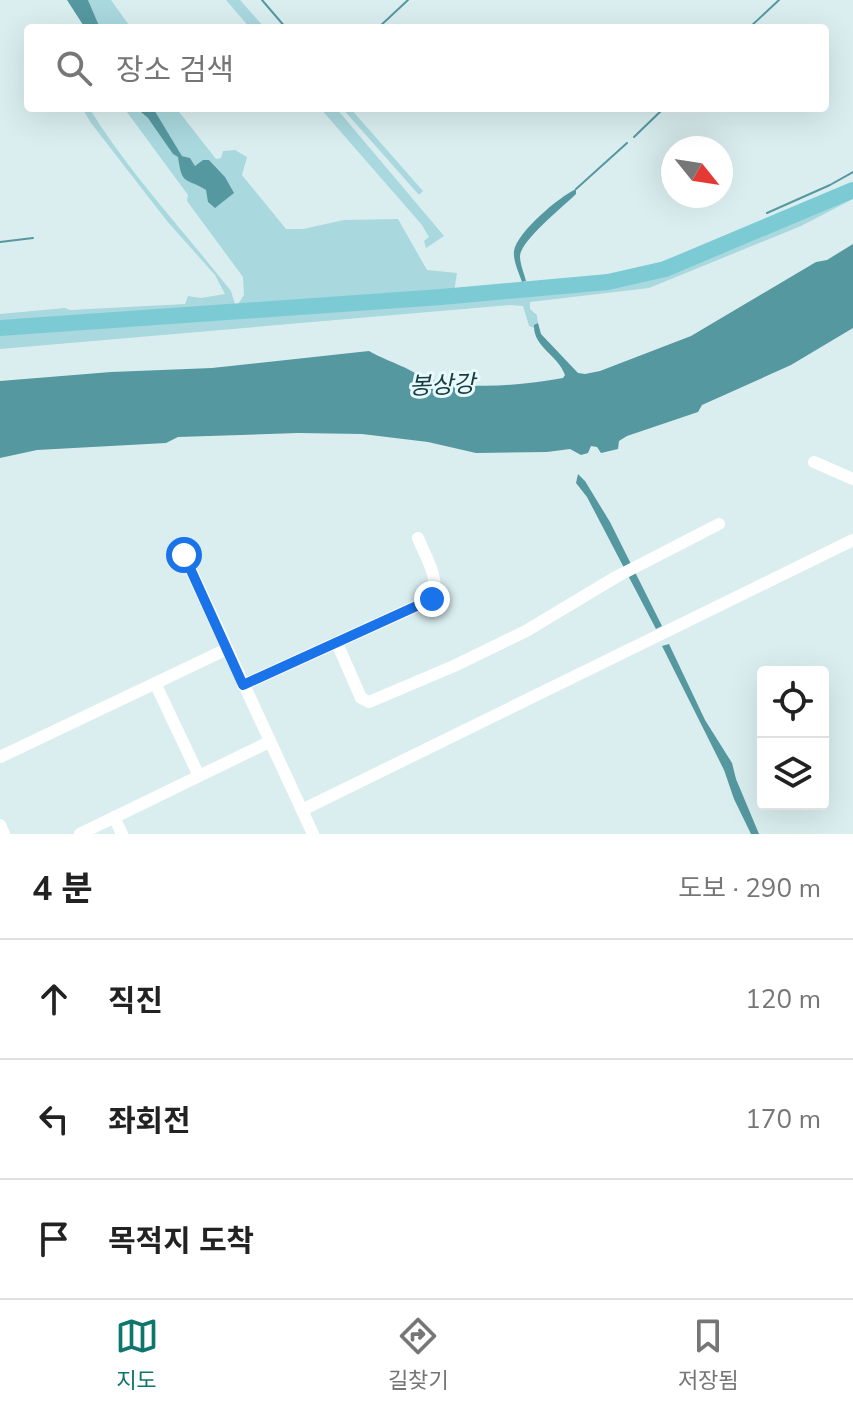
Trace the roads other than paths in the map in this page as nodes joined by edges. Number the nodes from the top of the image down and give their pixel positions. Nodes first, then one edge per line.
1 (853, 190) edge
2 (0, 328) edge
3 (814, 462) dead end
4 (853, 479) edge
5 (719, 524) dead end
6 (418, 538) dead end
7 (853, 540) edge
8 (184, 555) dead end
9 (337, 643) junction
10 (227, 649) junction
11 (155, 683) junction
12 (243, 685) junction
13 (269, 742) junction
14 (0, 757) edge
15 (199, 776) junction
16 (302, 810) junction
17 (114, 817) junction
18 (0, 825) edge
19 (4, 834) edge
20 (80, 834) edge
21 (122, 834) edge
22 (313, 834) edge

1 - 2 main road
3 - 4 street
5 - 9 street
6 - 9 street
7 - 16 street
8 - 10 street
9 - 12 street
10 - 11 street
10 - 12 street
11 - 14 street
11 - 15 street
12 - 13 street
13 - 15 street
13 - 16 street
15 - 17 street
16 - 22 street
17 - 20 street
17 - 21 street
18 - 19 street

